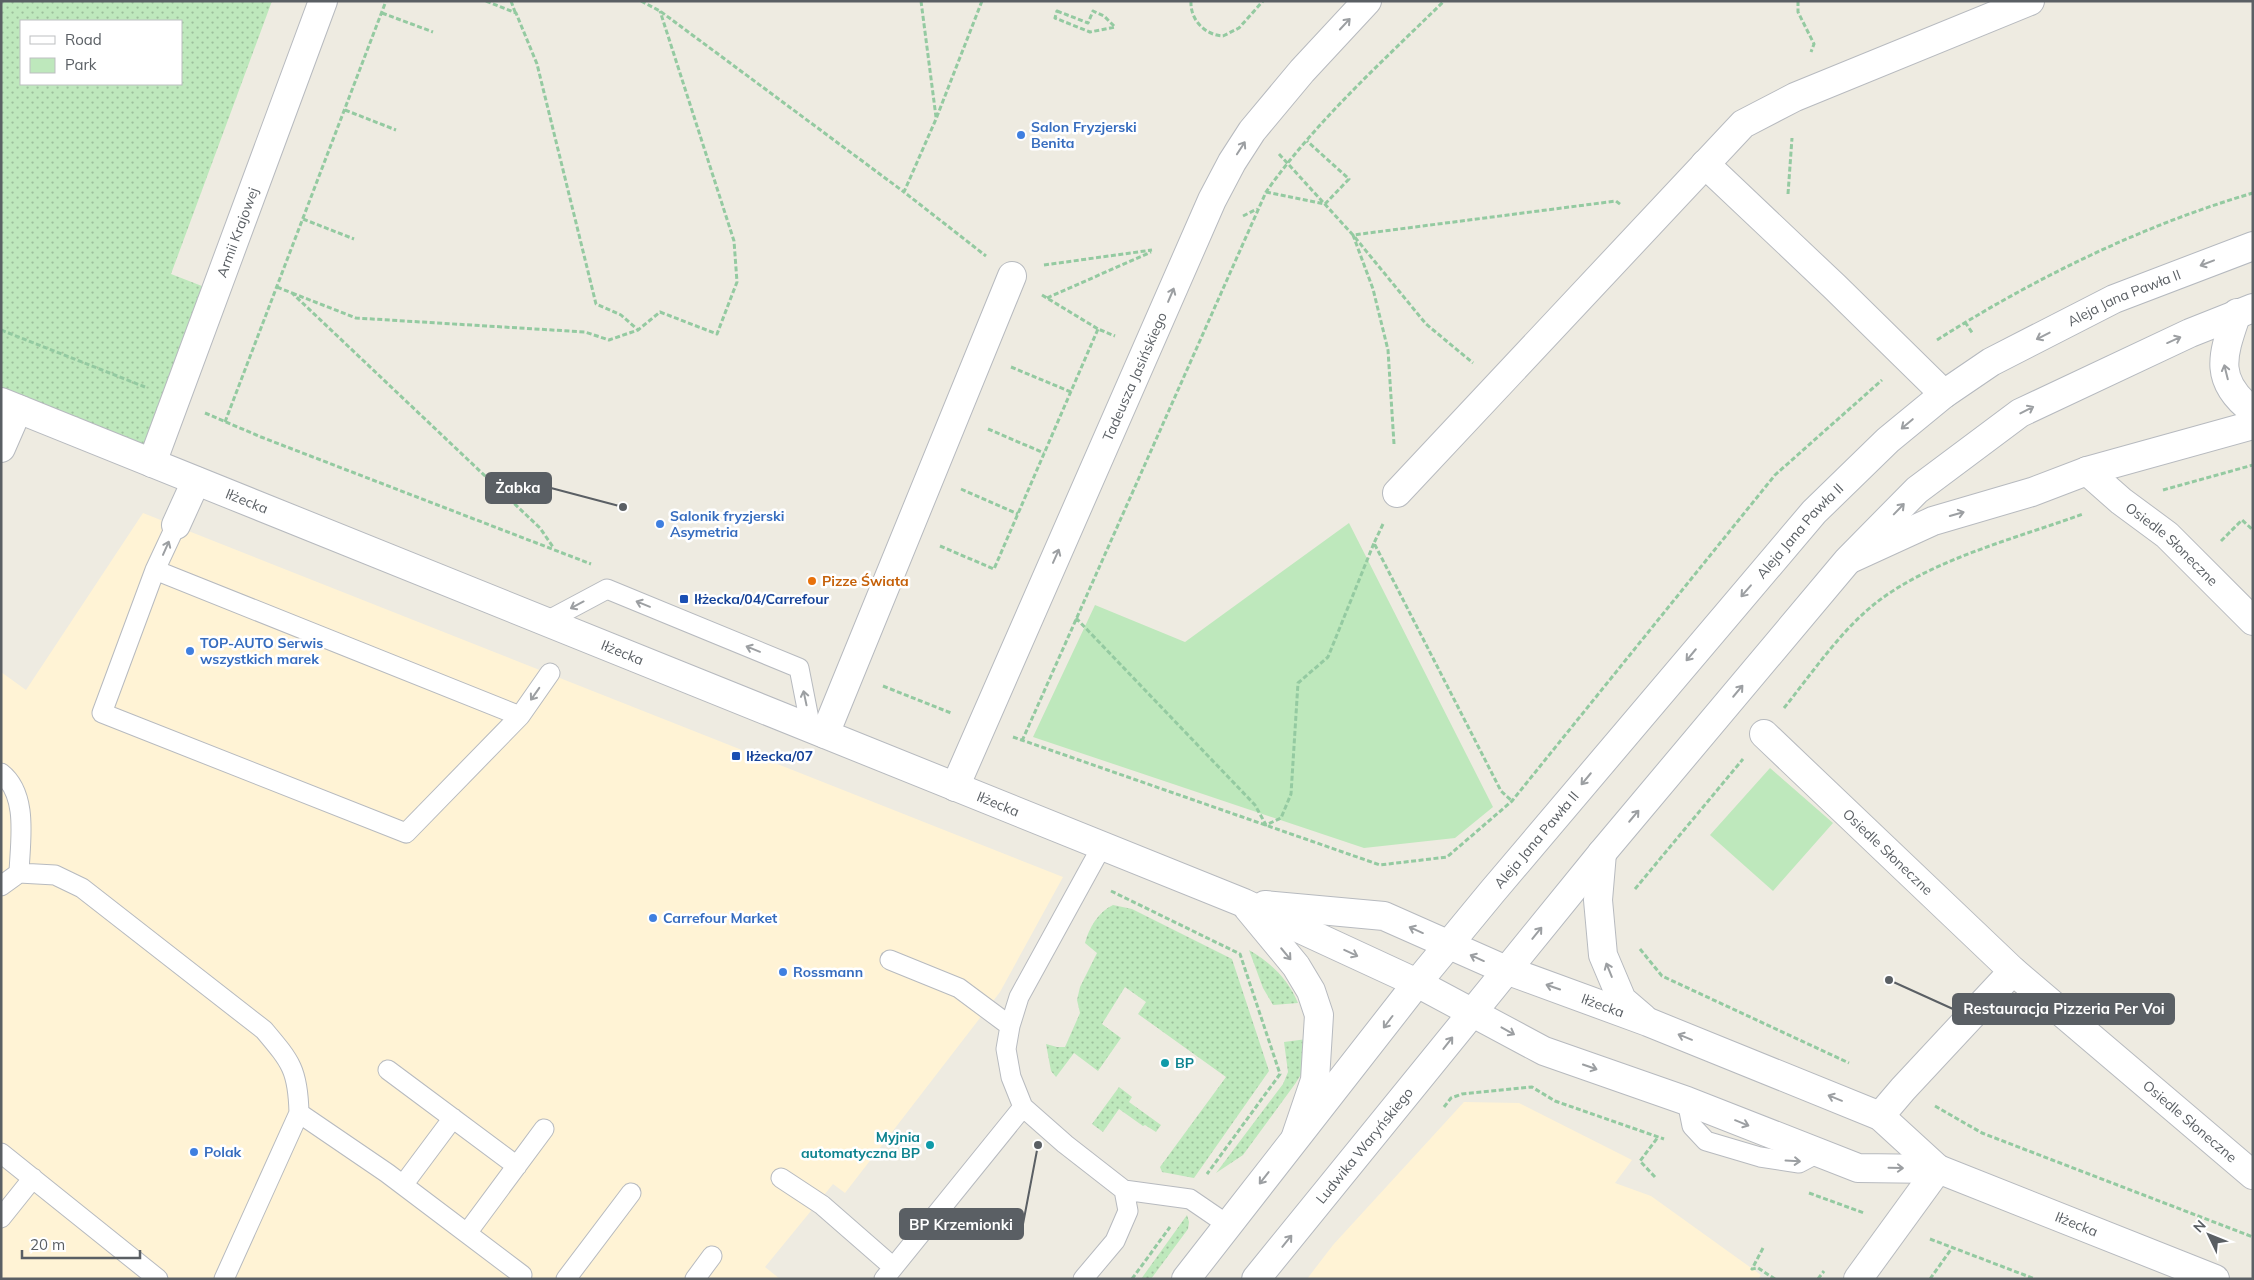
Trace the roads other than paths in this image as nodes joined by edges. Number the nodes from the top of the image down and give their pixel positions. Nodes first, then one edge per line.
1 (323, 1) edge
2 (1367, 1) edge
3 (2030, 1) edge
4 (1705, 164) junction
5 (2253, 246) edge
6 (1012, 276) road end
7 (2245, 310) edge
8 (1944, 394) junction
9 (10, 405) edge
10 (2253, 411) edge
11 (2253, 425) edge
12 (1, 448) edge
13 (152, 462) junction
14 (2087, 471) junction
15 (196, 481) junction
16 (1397, 493) dead end
17 (176, 525) joint
18 (1848, 560) junction
19 (155, 570) junction
20 (547, 621) junction
21 (2253, 621) edge
22 (550, 673) dead end
23 (520, 716) junction
24 (818, 731) junction
25 (1764, 734) road end
26 (1, 773) edge
27 (955, 787) junction
28 (1102, 846) junction
29 (1602, 853) junction
30 (19, 873) junction
31 (1, 886) edge
32 (1244, 902) junction
33 (1448, 945) junction
34 (890, 960) dead end
35 (1506, 970) junction
36 (2013, 971) junction
37 (1417, 983) junction
38 (1473, 1012) junction
39 (1648, 1022) junction
40 (1010, 1026) junction
41 (388, 1070) dead end
42 (1023, 1107) junction
43 (300, 1113) junction
44 (1880, 1116) junction
45 (453, 1118) junction
46 (544, 1129) dead end
47 (1294, 1140) junction
48 (1, 1153) edge
49 (517, 1166) junction
50 (1938, 1169) junction
51 (2253, 1175) edge
52 (33, 1178) junction
53 (781, 1178) dead end
54 (403, 1185) junction
55 (1124, 1190) junction
56 (631, 1193) dead end
57 (1, 1218) edge
58 (1228, 1226) junction
59 (467, 1233) junction
60 (712, 1256) dead end
61 (889, 1273) edge
62 (523, 1278) edge
63 (158, 1279) edge
64 (224, 1279) edge
65 (566, 1279) edge
66 (695, 1279) edge
67 (1083, 1279) edge
68 (1186, 1279) edge
69 (1256, 1279) edge
70 (1858, 1279) edge
71 (2215, 1279) edge

1 - 13 street, Armii Krajowej
27 -> 2 street, Tadeusza Jasińskiego
3 - 4 street
4 - 8 street
4 - 16 street
5 -> 8 street, Aleja Jana Pawła II
6 - 24 street
10 -> 7 street
18 -> 7 street
8 -> 33 street, Aleja Jana Pawła II
9 - 12 street
9 - 13 street, Iłżecka
11 - 14 street
13 - 15 street, Iłżecka
18 -> 14 street
14 - 21 street, Osiedle Słoneczne
15 - 17 street
15 - 20 street, Iłżecka
19 -> 17 lane
29 -> 18 street
19 - 23 lane
19 - 23 lane
20 - 24 street, Iłżecka
24 -> 20 lane
22 -> 23 lane
24 - 27 street, Iłżecka
25 - 36 street, Osiedle Słoneczne
26 - 30 lane
27 - 28 street, Iłżecka
28 - 32 street, Iłżecka
28 - 40 lane
35 -> 29 street
39 -> 29 street
30 - 31 lane
30 - 43 lane
33 -> 32 street, Iłżecka
32 -> 37 street, Iłżecka
32 -> 47 street
35 -> 33 street, Iłżecka
33 - 37 street, Aleja Jana Pawła II
34 - 40 lane
35 - 38 street, Ludwika Waryńskiego
39 -> 35 street, Iłżecka
36 - 44 street
36 - 51 street, Osiedle Słoneczne
37 - 38 street, Iłżecka
37 -> 47 street
38 -> 50 street, Iłżecka
69 -> 38 street, Ludwika Waryńskiego
44 -> 39 street, Iłżecka
40 - 42 lane
41 - 45 lane
42 - 55 lane
42 - 61 lane
43 - 54 lane
43 - 64 lane
44 - 50 street, Iłżecka
45 - 49 lane
45 - 54 lane
46 - 49 lane
47 -> 58 street
48 - 52 lane
49 - 59 lane
50 - 70 street
50 - 71 street, Iłżecka
52 - 57 lane
52 - 63 lane
53 - 61 lane
54 - 59 lane
55 - 58 lane
55 - 67 lane
56 - 65 lane
58 - 68 street
59 - 62 lane
60 - 66 lane

